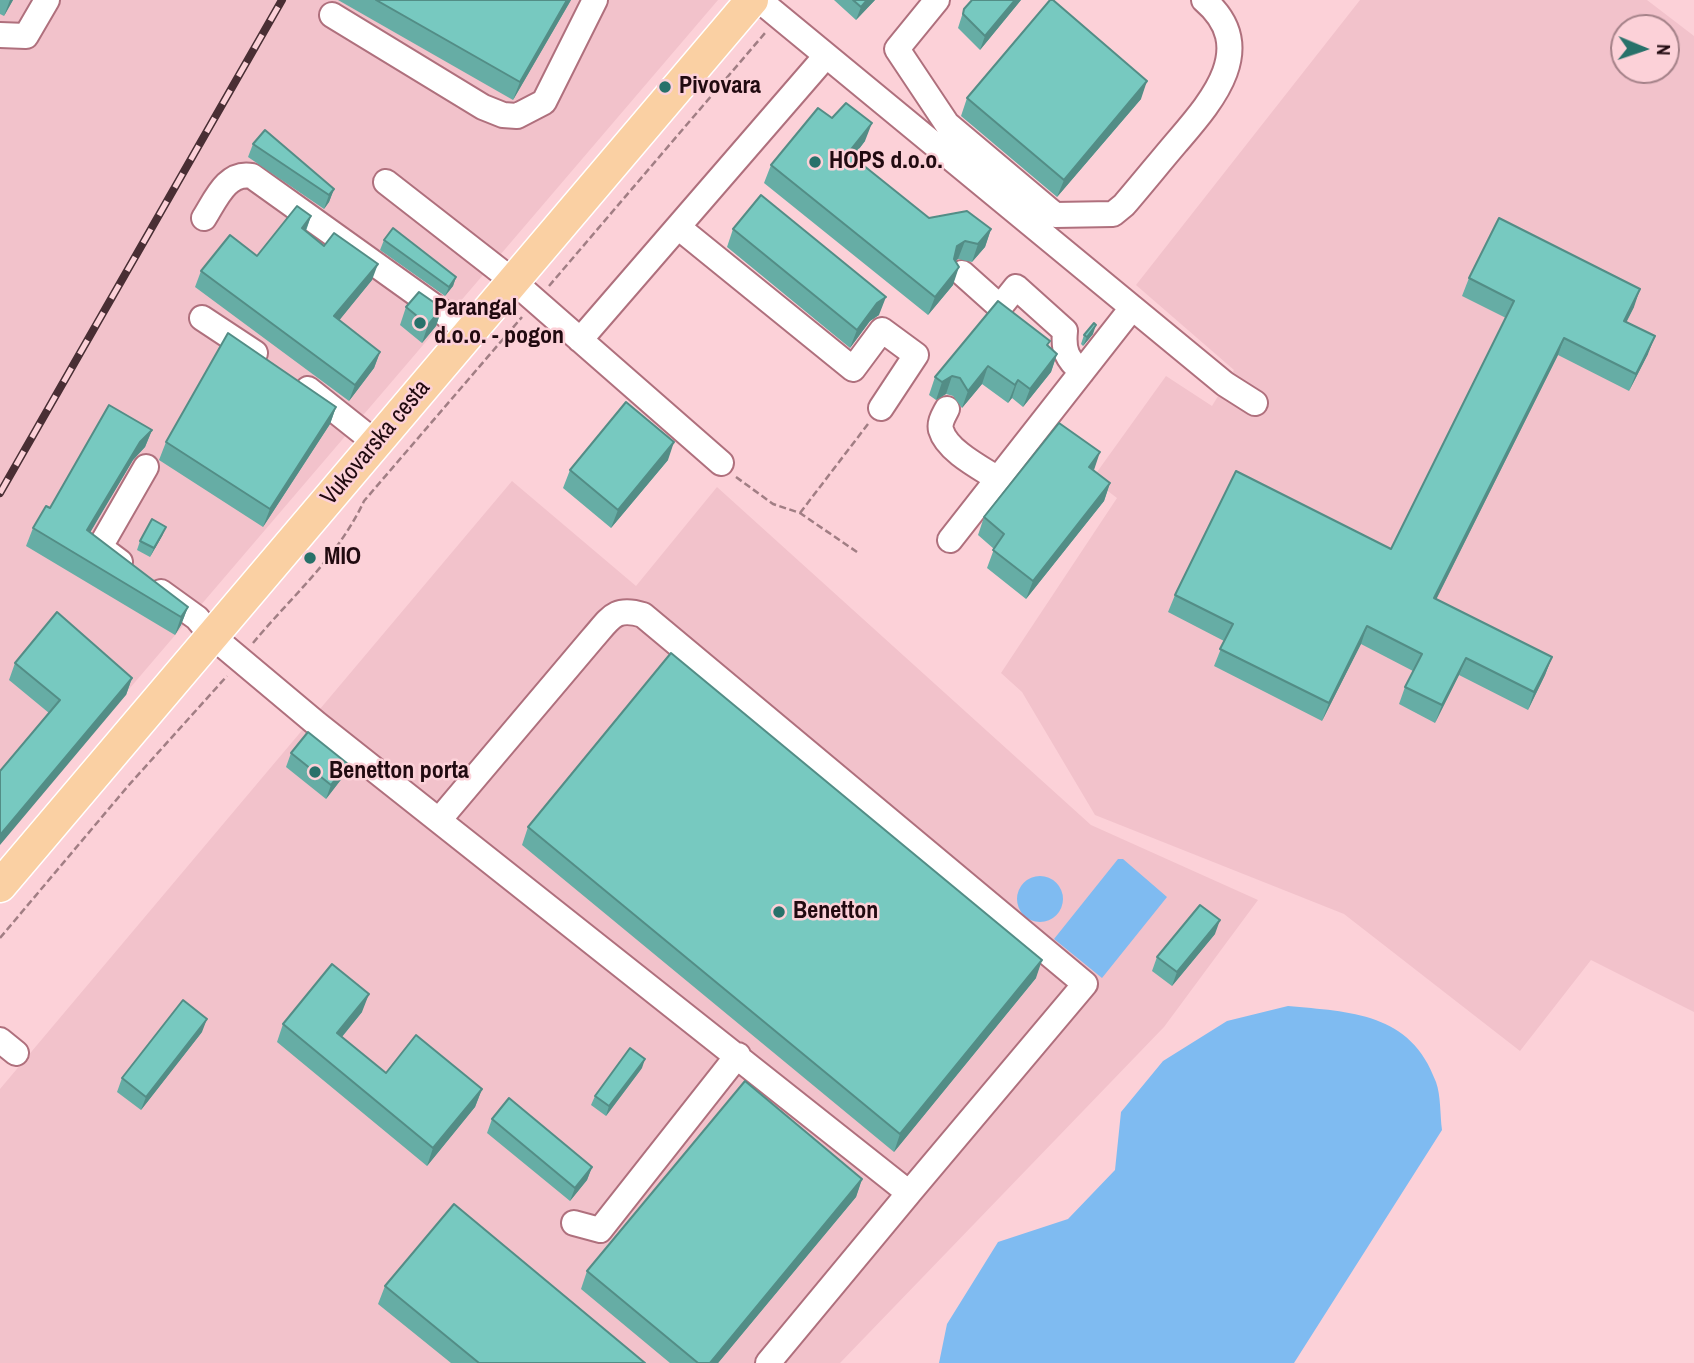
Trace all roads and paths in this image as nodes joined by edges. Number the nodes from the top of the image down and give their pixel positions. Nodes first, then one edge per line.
1 (47, 0) edge
2 (595, 0) edge
3 (752, 0) edge
4 (759, 0) edge
5 (937, 0) edge
6 (1205, 0) edge
7 (332, 15) dead end
8 (779, 17) junction
9 (0, 35) edge
10 (825, 57) junction
11 (386, 182) dead end
12 (204, 218) dead end
13 (678, 227) junction
14 (962, 274) edge
15 (525, 291) junction
16 (1132, 308) junction
17 (202, 318) dead end
18 (470, 332) junction
19 (580, 340) junction
20 (269, 363) edge
21 (1082, 372) junction
22 (292, 378) edge
23 (1255, 403) dead end
24 (880, 408) joint
25 (947, 409) dead end
26 (376, 443) junction
27 (721, 463) joint
28 (145, 467) dead end
29 (998, 479) junction
30 (800, 513) junction
31 (950, 540) dead end
32 (858, 552) dead end
33 (212, 636) junction
34 (240, 659) junction
35 (439, 820) junction
36 (0, 886) edge
37 (0, 938) edge
38 (738, 1055) junction
39 (909, 1193) junction
40 (574, 1223) dead end
41 (768, 1363) edge

1 - 9 lane
2 - 7 lane
3 - 15 main road, Vukovarska cesta
4 - 8 lane
5 - 6 lane
8 - 10 lane
8 - 15 path
10 - 13 lane
10 - 16 lane
11 - 15 lane
12 - 18 lane
13 - 19 lane
13 - 24 lane
14 - 21 lane
15 - 18 main road, Vukovarska cesta
15 - 19 lane
15 - 34 path
16 - 21 lane
16 - 23 lane
17 - 20 lane
18 - 26 main road, Vukovarska cesta
19 - 27 lane
21 - 29 lane
22 - 26 lane
24 - 30 path
25 - 29 lane
26 - 33 main road, Vukovarska cesta
27 - 30 path
28 - 33 lane
29 - 31 lane
30 - 32 path
33 - 34 lane
33 - 36 main road, Vukovarska cesta
34 - 35 lane
34 - 37 path
35 - 38 lane
35 - 39 lane
38 - 39 lane
38 - 40 lane
39 - 41 lane

